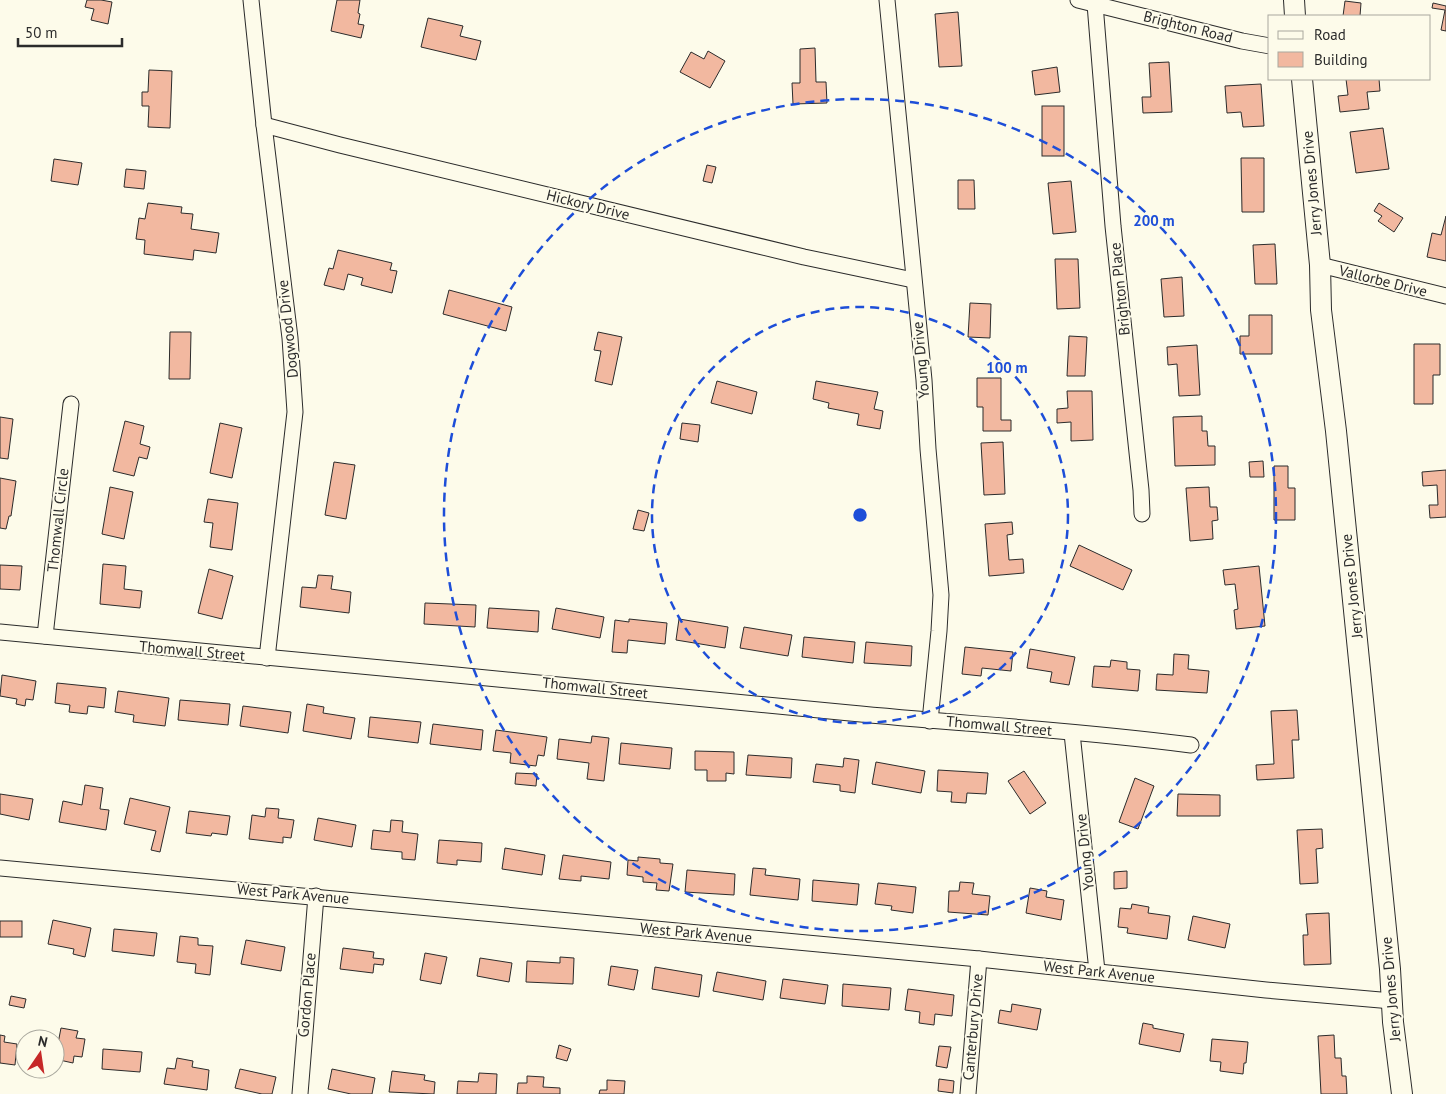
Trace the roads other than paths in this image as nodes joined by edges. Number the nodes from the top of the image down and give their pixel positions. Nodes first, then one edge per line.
1 (251, 0) edge
2 (887, 0) edge
3 (1078, 0) edge
4 (1294, 0) edge
5 (1095, 4) junction
6 (1295, 15) edge
7 (1268, 46) edge
8 (1302, 80) edge
9 (264, 125) junction
10 (1320, 265) junction
11 (913, 280) junction
12 (1446, 296) edge
13 (71, 404) dead end
14 (1142, 514) dead end
15 (0, 632) edge
16 (45, 636) junction
17 (267, 658) junction
18 (930, 721) junction
19 (1072, 733) junction
20 (1191, 745) dead end
21 (0, 868) edge
22 (316, 896) junction
23 (978, 959) junction
24 (1097, 972) junction
25 (1392, 1001) junction
26 (300, 1094) edge
27 (968, 1094) edge
28 (1402, 1094) edge

1 - 9 street, Dogwood Drive
2 - 11 street, Young Drive
3 - 5 street, Brighton Road
4 - 6 main road
5 - 7 street, Brighton Road
5 - 14 street, Brighton Place
8 - 10 main road, Jerry Jones Drive
9 - 11 street, Hickory Drive
9 - 17 street, Dogwood Drive
10 - 12 street, Vallorbe Drive
10 - 25 main road, Jerry Jones Drive
11 - 18 street, Young Drive
13 - 16 street, Thomwall Circle
15 - 16 street, Thomwall Street
16 - 17 street, Thomwall Street
17 - 18 street, Thomwall Street
18 - 19 street, Thomwall Street
19 - 20 street, Thomwall Street
19 - 24 street, Young Drive
21 - 22 street, West Park Avenue
22 - 23 street, West Park Avenue
22 - 26 street, Gordon Place
23 - 24 street, West Park Avenue
23 - 27 street, Canterbury Drive
24 - 25 street, West Park Avenue
25 - 28 main road, Jerry Jones Drive

